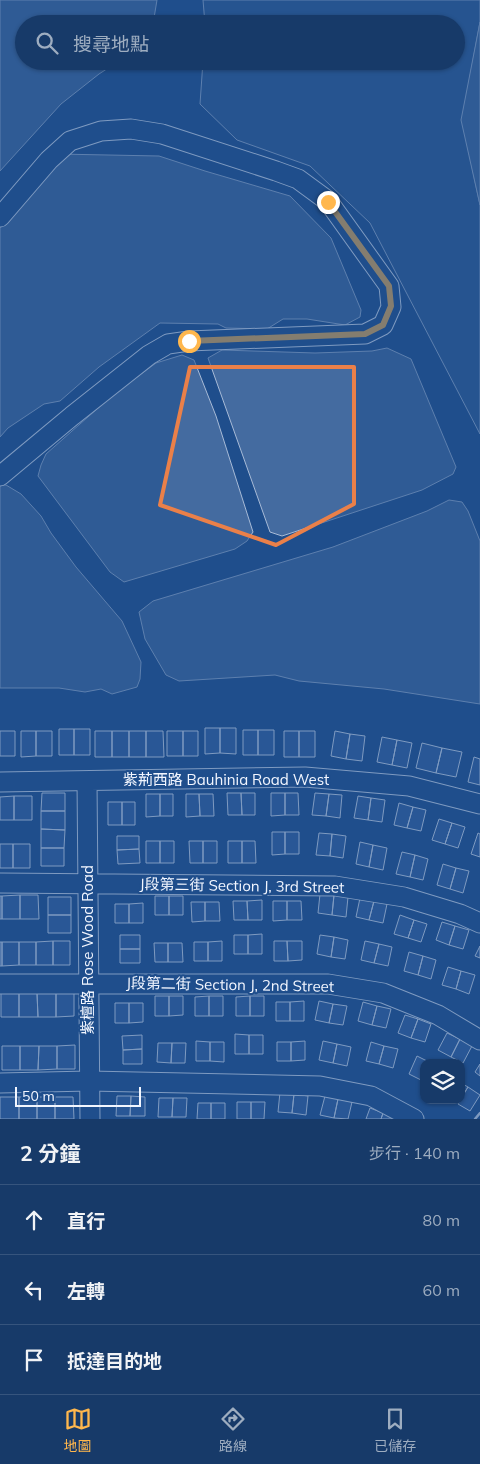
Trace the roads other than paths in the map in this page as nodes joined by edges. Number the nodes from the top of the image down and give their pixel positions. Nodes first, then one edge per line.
1 (0, 217) edge
2 (0, 476) edge
3 (87, 781) junction
4 (0, 782) edge
5 (480, 804) edge
6 (0, 883) edge
7 (88, 883) junction
8 (480, 923) edge
9 (0, 984) edge
10 (89, 984) junction
11 (480, 1040) edge
12 (89, 1081) junction
13 (0, 1083) edge
14 (90, 1119) edge
15 (414, 1119) edge

1 - 2 street
3 - 4 street, 紫荊西路 Bauhinia Road West
3 - 5 street, 紫荊西路 Bauhinia Road West
3 - 7 street, 紫檀路 Rose Wood Road
6 - 7 street, J段第三街 Section J, 3rd Street
7 - 8 street, J段第三街 Section J, 3rd Street
7 - 10 street, 紫檀路 Rose Wood Road
9 - 10 street, J段第二街 Section J, 2nd Street
10 - 11 street, J段第二街 Section J, 2nd Street
10 - 12 street, 紫檀路 Rose Wood Road
12 - 13 street
12 - 14 street, 紫檀路 Rose Wood Road
12 - 15 street

